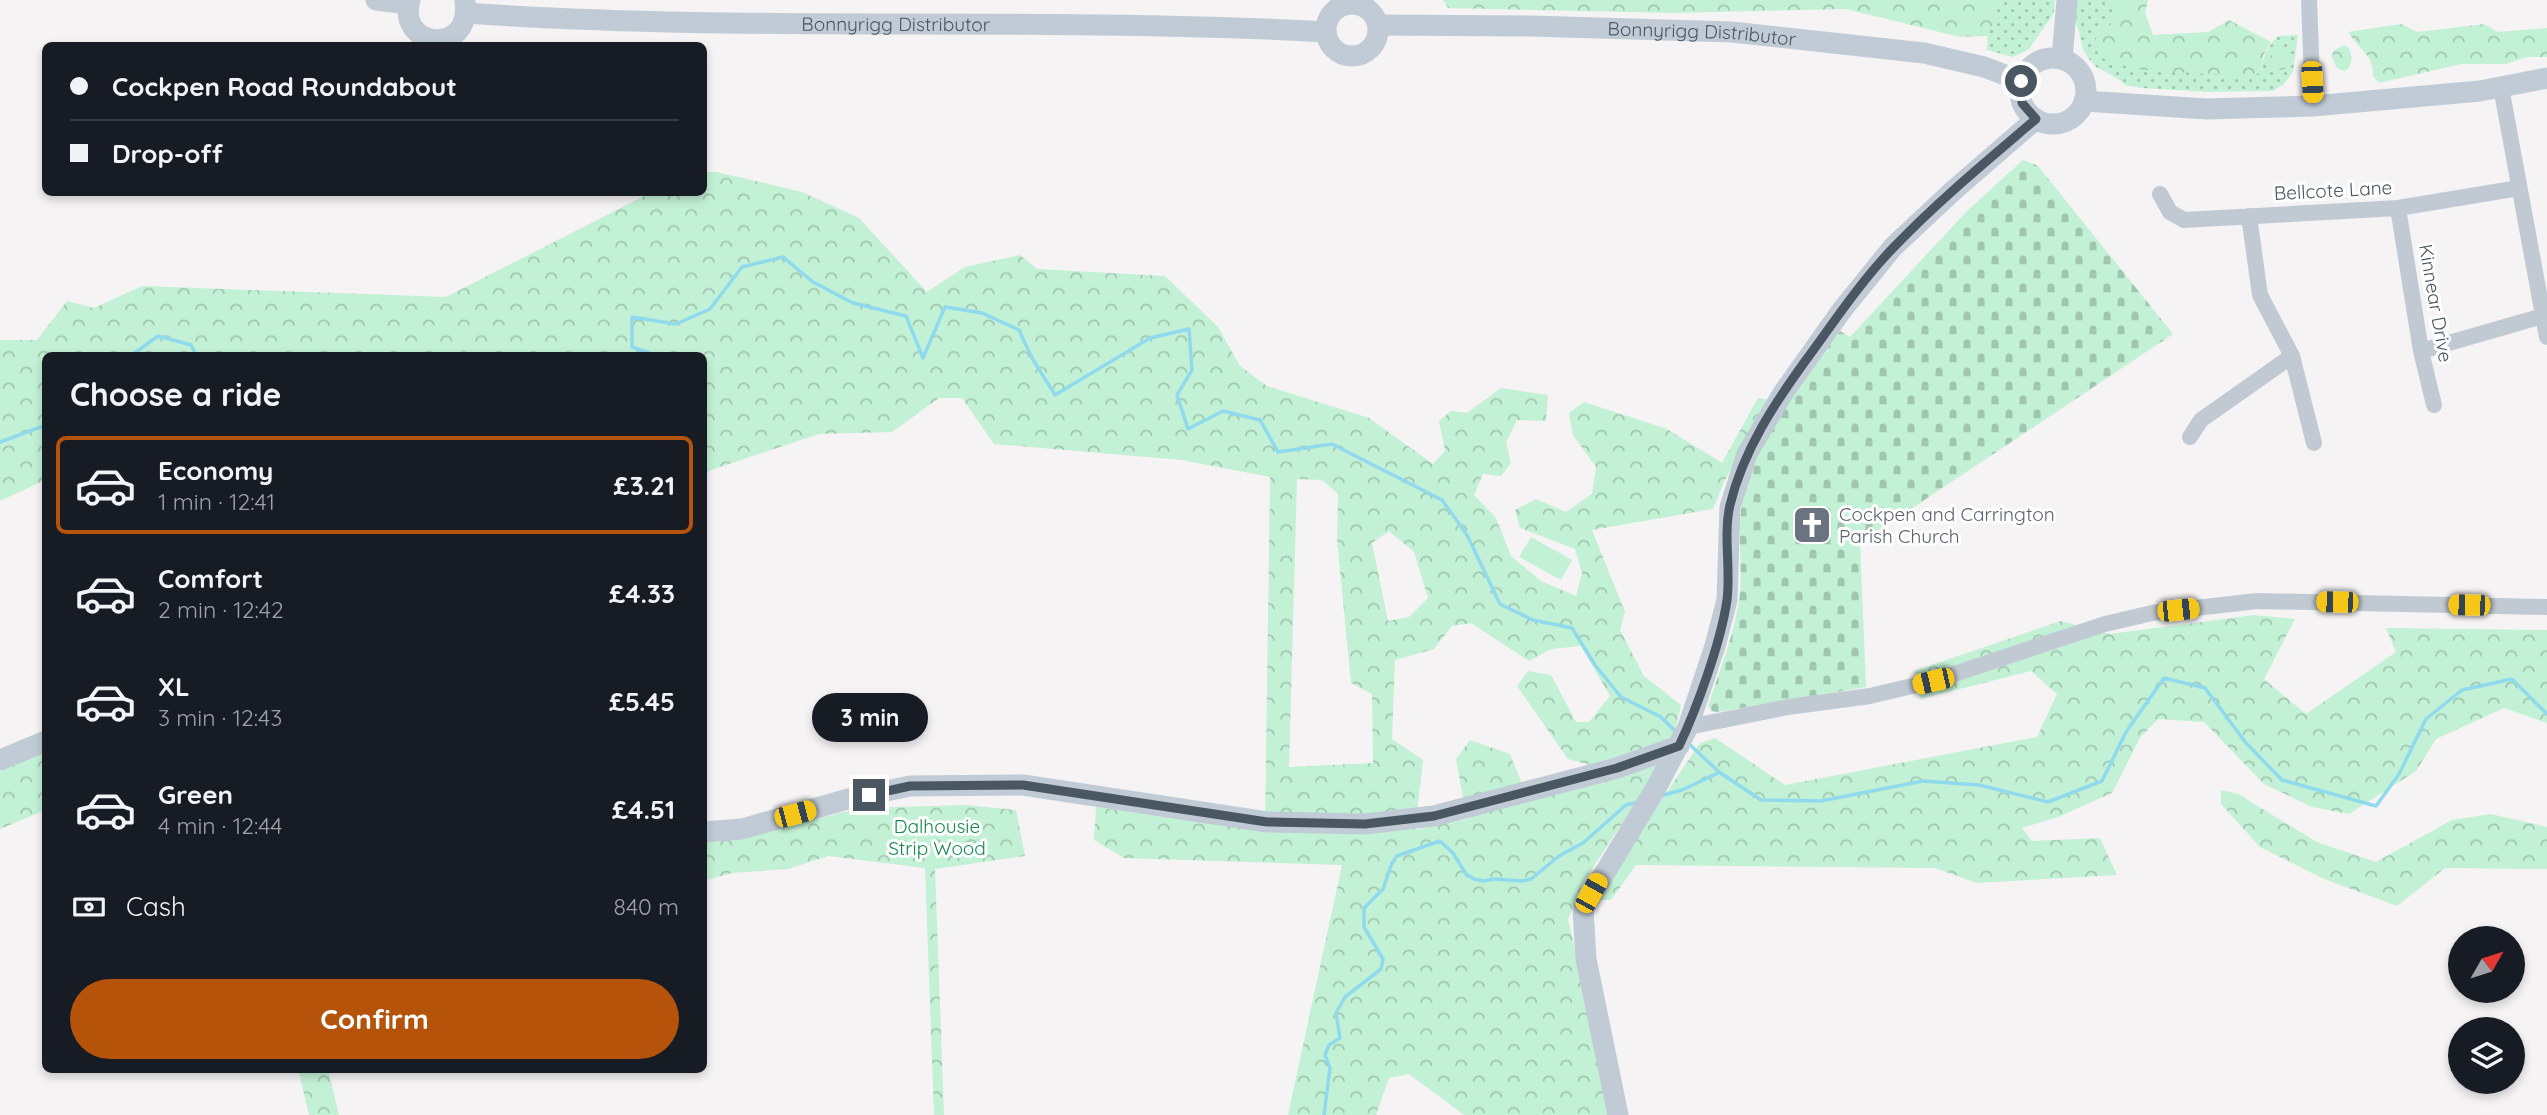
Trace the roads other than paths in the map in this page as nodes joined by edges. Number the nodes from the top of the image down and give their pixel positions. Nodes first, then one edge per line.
1 (376, 0) edge
2 (2067, 0) edge
3 (2309, 0) edge
4 (409, 2) edge
5 (1356, 2) edge
6 (465, 7) edge
7 (1378, 25) junction
8 (1326, 32) junction
9 (2062, 59) junction
10 (2547, 78) edge
11 (2021, 81) junction
12 (2501, 87) junction
13 (2084, 101) junction
14 (2313, 106) junction
15 (2036, 119) junction
16 (2519, 188) junction
17 (2160, 194) dead end
18 (2398, 208) junction
19 (2249, 216) junction
20 (2543, 316) junction
21 (2547, 337) edge
22 (2421, 351) junction
23 (2292, 356) junction
24 (2434, 405) dead end
25 (2190, 437) dead end
26 (2314, 443) dead end
27 (2547, 607) edge
28 (1684, 737) junction
29 (42, 743) edge
30 (0, 760) edge
31 (707, 832) edge
32 (1618, 1115) edge

1 - 4 main road, Bonnyrigg Distributor
2 - 9 main road
3 - 14 street
4 - 6 main road, Bonnyrigg Distributor
5 - 7 main road
5 - 8 main road
6 - 8 main road, Bonnyrigg Distributor
7 - 8 main road
7 - 11 main road, Bonnyrigg Distributor
9 - 11 main road
9 - 13 main road
10 - 12 main road
11 - 15 main road
12 - 14 main road
12 - 16 street
13 - 14 main road
13 - 15 main road
15 - 28 main road
16 - 18 street, Bellcote Lane
16 - 20 street
17 - 19 street, Bellcote Lane
18 - 19 street, Bellcote Lane
18 - 22 street, Kinnear Drive
19 - 23 street
20 - 21 street
20 - 22 street
22 - 24 street, Kinnear Drive
23 - 25 street
23 - 26 street
27 - 28 street
28 - 31 main road
28 - 32 main road
29 - 30 main road

